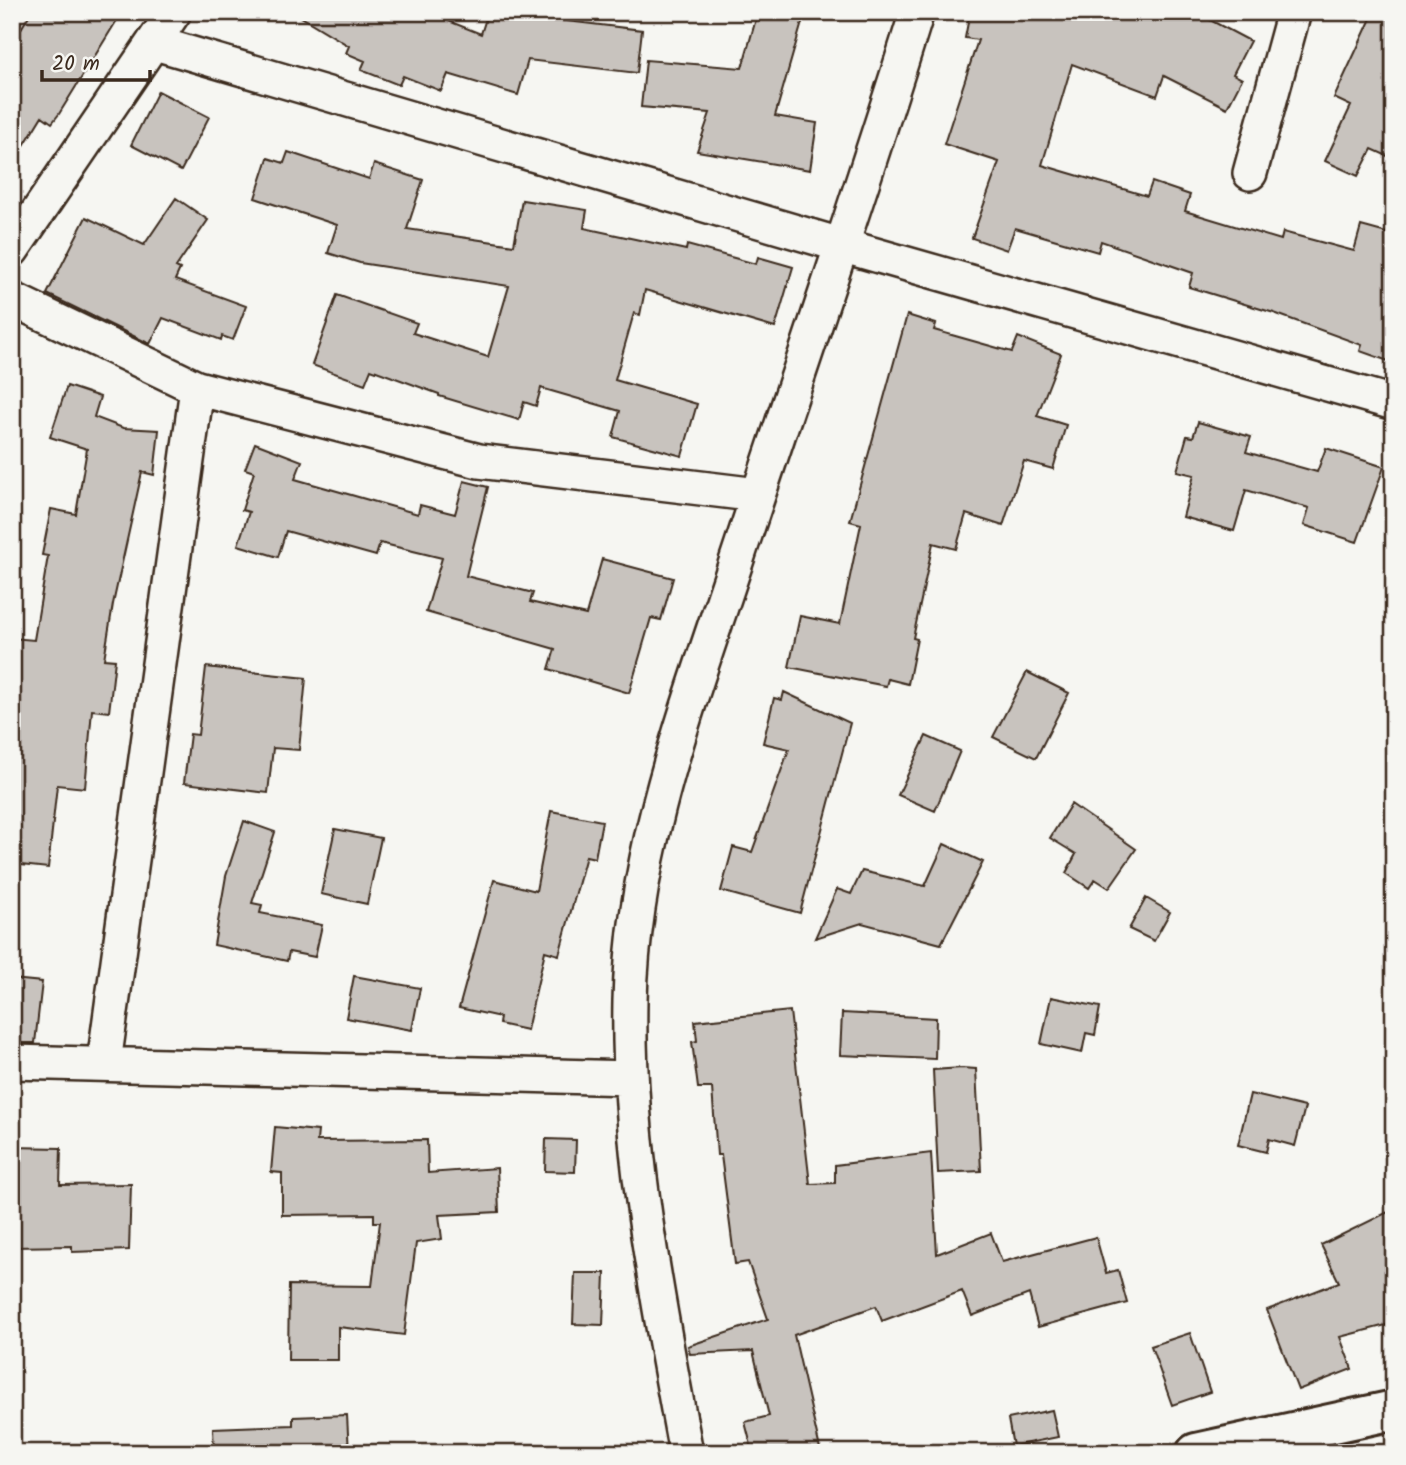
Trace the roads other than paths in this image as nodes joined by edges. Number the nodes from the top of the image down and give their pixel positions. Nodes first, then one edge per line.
1 (174, 12) edge
2 (917, 12) edge
3 (1294, 12) edge
4 (155, 43) junction
5 (1250, 173) dead end
6 (844, 246) junction
7 (12, 250) edge
8 (12, 299) edge
9 (197, 388) junction
10 (1394, 403) edge
11 (758, 495) junction
12 (12, 1062) edge
13 (104, 1063) junction
14 (631, 1078) junction
15 (1394, 1410) edge
16 (686, 1453) edge
17 (1196, 1453) edge

1 - 4 street
2 - 6 street
3 - 5 street
4 - 6 street
4 - 7 street
6 - 10 street
6 - 11 street
8 - 9 street
9 - 11 street
9 - 13 street
11 - 14 street
12 - 13 street
13 - 14 street
14 - 16 street
15 - 17 street

